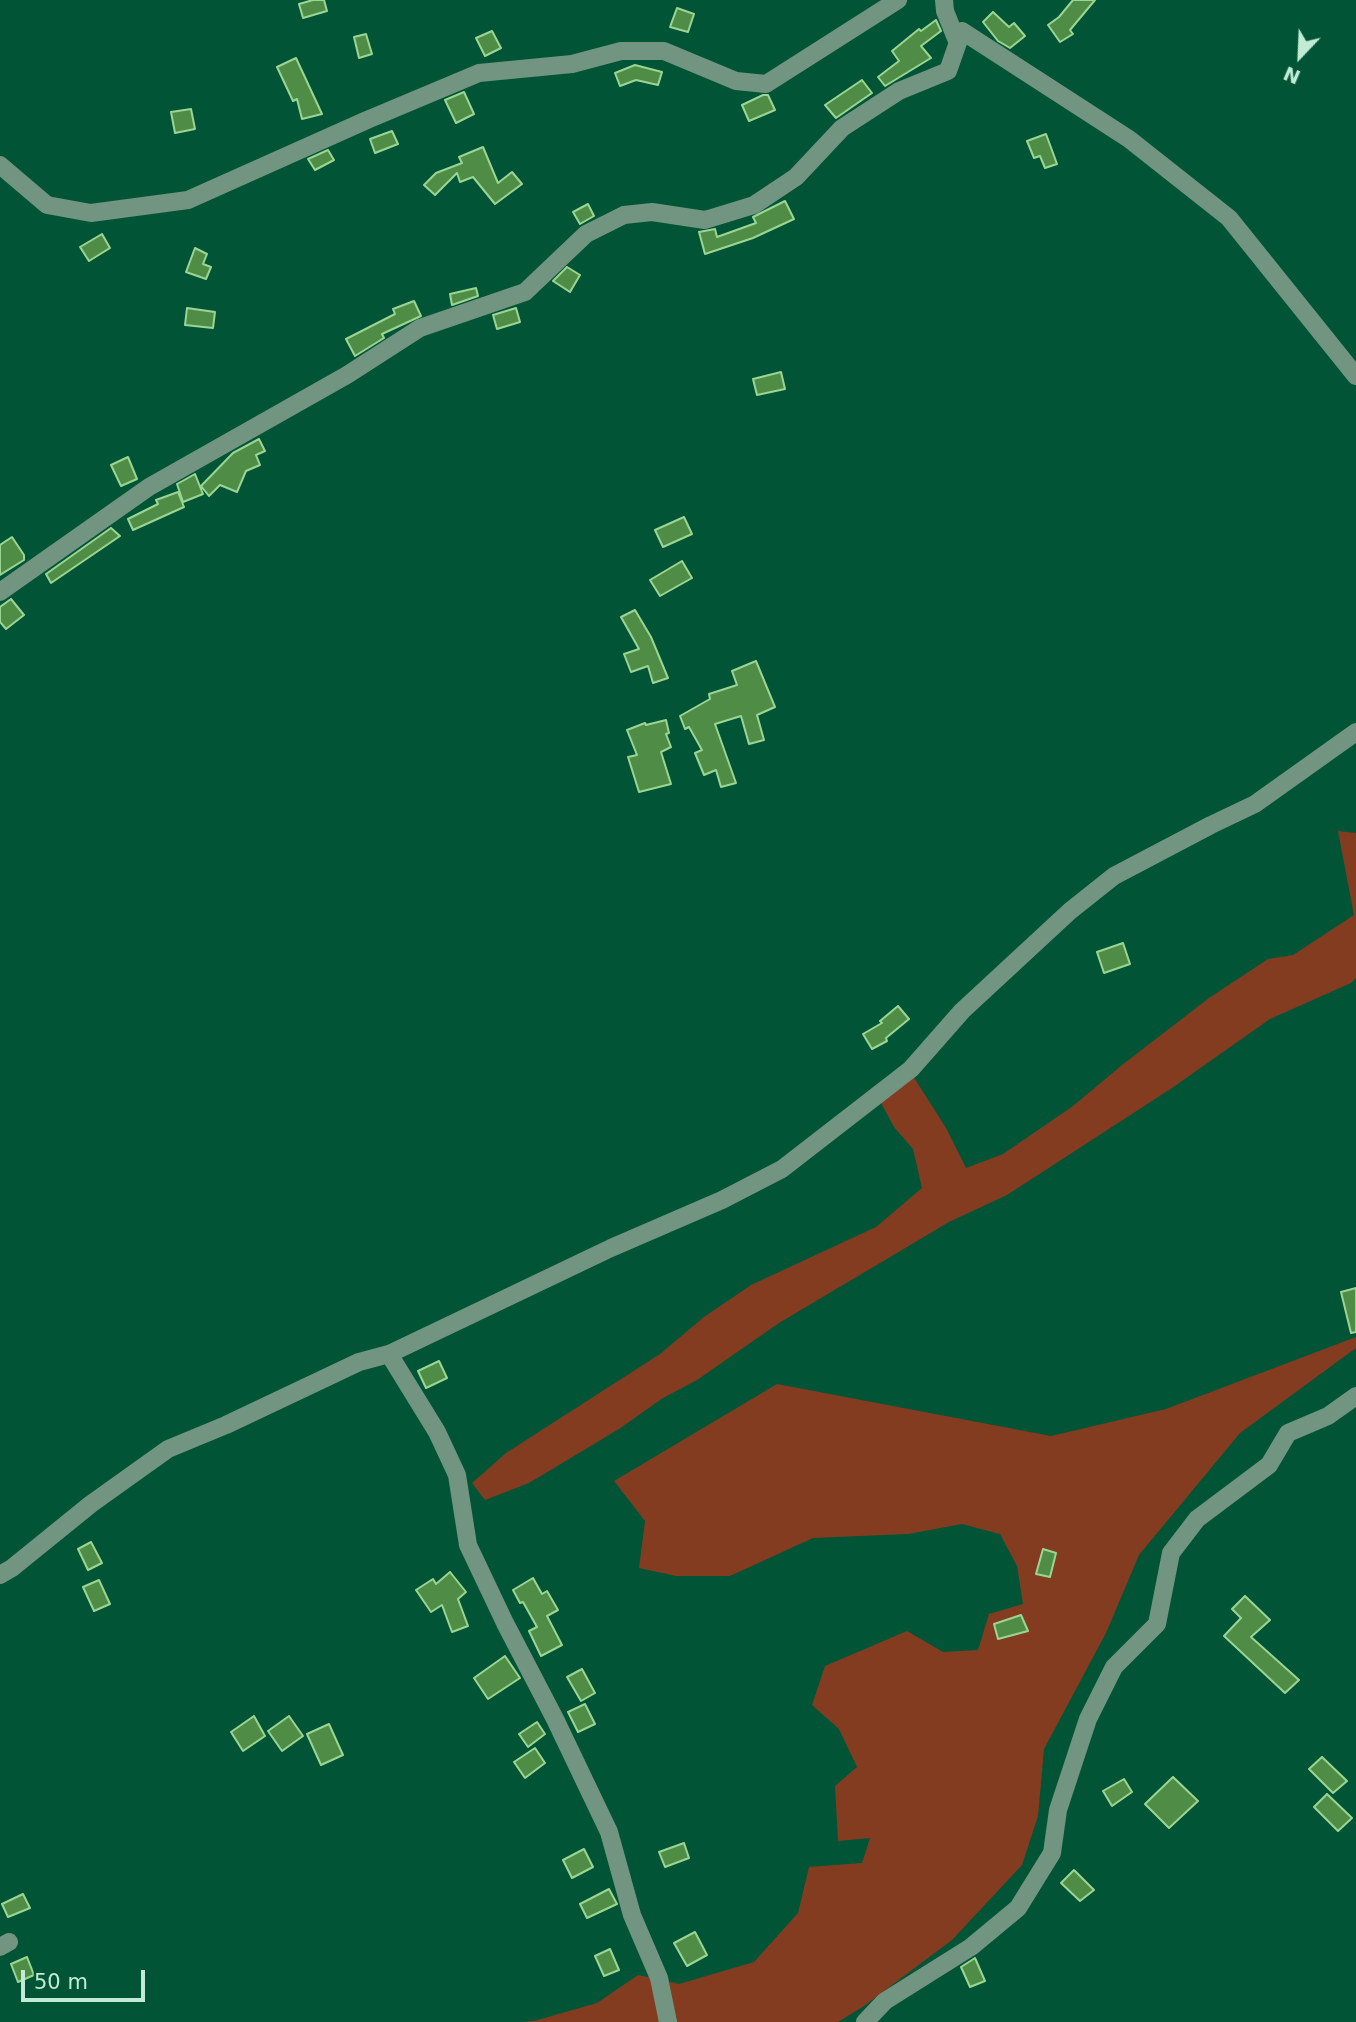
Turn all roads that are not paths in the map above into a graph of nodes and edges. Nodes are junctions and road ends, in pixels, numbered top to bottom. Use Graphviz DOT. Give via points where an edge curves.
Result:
graph roads {
  1 [pos="898,0"];
  2 [pos="944,0"];
  3 [pos="962,31"];
  4 [pos="0,166"];
  5 [pos="1356,376"];
  6 [pos="0,592"];
  7 [pos="1356,732"];
  8 [pos="389,1354"];
  9 [pos="1356,1396"];
  10 [pos="0,1575"];
  11 [pos="668,2022"];
  12 [pos="864,2022"];
  1 -- 4 [label="street" via="766,84 736,81 664,51 621,51 572,64 479,73 188,200 91,213 47,205"];
  2 -- 3 [label="street" via="957,41"];
  3 -- 5 [label="street" via="1129,139 1229,218"];
  3 -- 6 [label="street" via="948,71 899,91 842,128 796,177 754,205 705,220 652,212 624,215 586,234 525,292 420,328 347,375 149,487"];
  7 -- 8 [label="street" via="1255,804 1114,876 962,1011 911,1069 782,1169"];
  8 -- 10 [label="street" via="359,1362 168,1449"];
  8 -- 11 [label="street" via="437,1432 457,1475 468,1545 609,1832 632,1915 659,1978"];
  9 -- 12 [label="street" via="1328,1416 1288,1433 1269,1465 1197,1519 1171,1553 1157,1624 1114,1667 1088,1719 1058,1810 1052,1853 1018,1908 971,1947 885,2001"];
}
